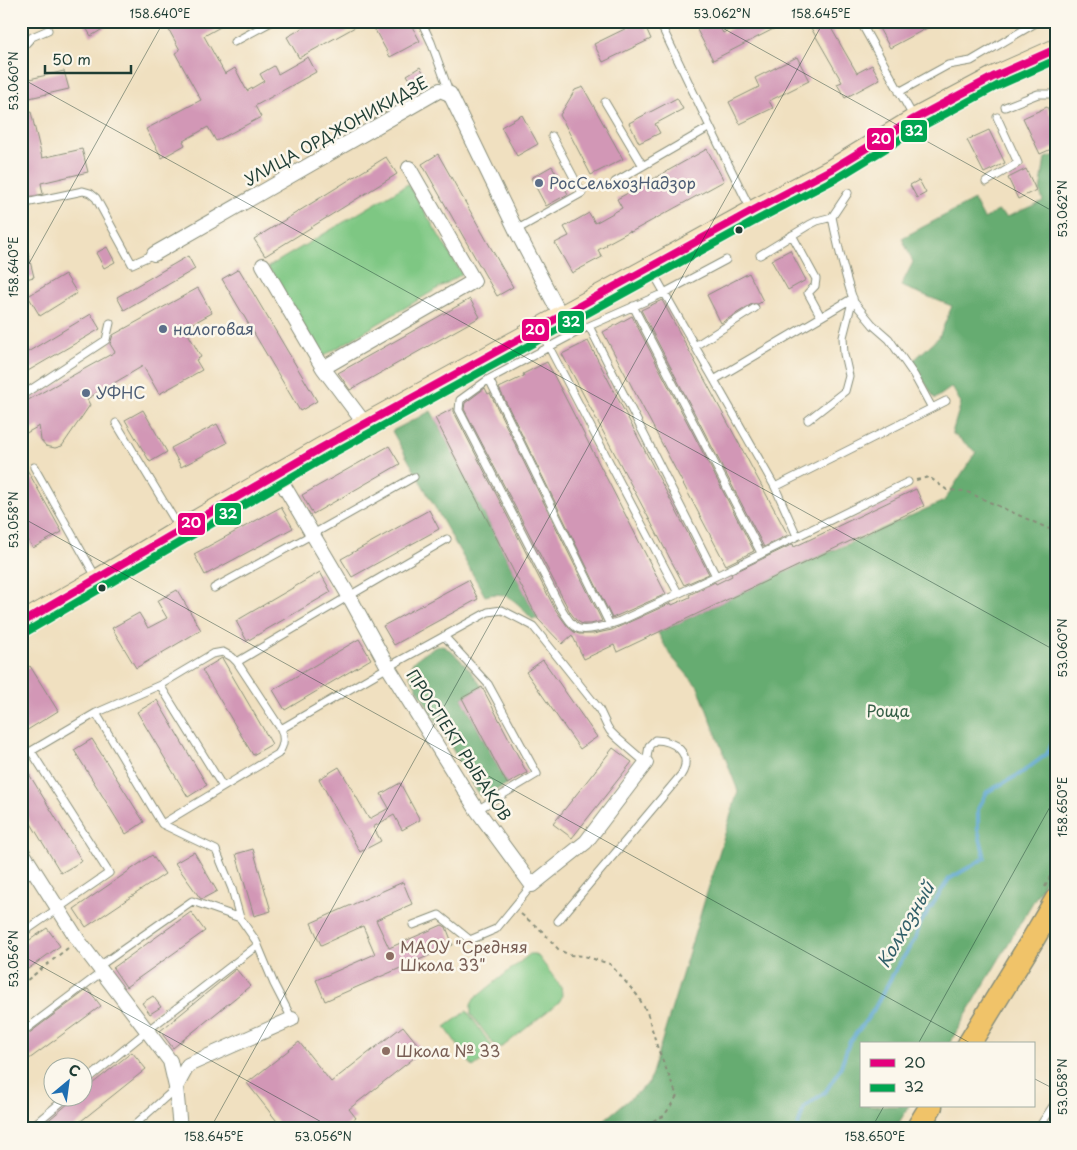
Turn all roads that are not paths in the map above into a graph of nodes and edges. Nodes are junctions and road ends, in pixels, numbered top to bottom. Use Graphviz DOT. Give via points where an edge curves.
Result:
graph roads {
  1 [pos="273,21"];
  2 [pos="421,21"];
  3 [pos="659,21"];
  4 [pos="860,21"];
  5 [pos="1039,21"];
  6 [pos="48,30"];
  7 [pos="234,42"];
  8 [pos="21,49"];
  9 [pos="1056,49"];
  10 [pos="899,92"];
  11 [pos="450,94"];
  12 [pos="1056,97"];
  13 [pos="605,102"];
  14 [pos="1005,107"];
  15 [pos="997,117"];
  16 [pos="914,119"];
  17 [pos="710,126"];
  18 [pos="552,136"];
  19 [pos="642,166"];
  20 [pos="409,168"];
  21 [pos="615,182"];
  22 [pos="986,182"];
  23 [pos="848,193"];
  24 [pos="21,204"];
  25 [pos="752,211"];
  26 [pos="832,217"];
  27 [pos="516,230"];
  28 [pos="792,235"];
  29 [pos="154,254"];
  30 [pos="760,255"];
  31 [pos="726,260"];
  32 [pos="263,265"];
  33 [pos="650,268"];
  34 [pos="664,293"];
  35 [pos="853,298"];
  36 [pos="633,306"];
  37 [pos="755,308"];
  38 [pos="561,316"];
  39 [pos="821,317"];
  40 [pos="110,323"];
  41 [pos="589,326"];
  42 [pos="544,338"];
  43 [pos="695,346"];
  44 [pos="323,368"];
  45 [pos="489,379"];
  46 [pos="714,380"];
  47 [pos="21,396"];
  48 [pos="946,400"];
  49 [pos="932,408"];
  50 [pos="808,420"];
  51 [pos="116,423"];
  52 [pos="365,424"];
  53 [pos="34,467"];
  54 [pos="277,474"];
  55 [pos="414,477"];
  56 [pos="908,482"];
  57 [pos="775,487"];
  58 [pos="181,529"];
  59 [pos="313,534"];
  60 [pos="797,536"];
  61 [pos="447,539"];
  62 [pos="761,553"];
  63 [pos="716,576"];
  64 [pos="98,579"];
  65 [pos="214,588"];
  66 [pos="678,593"];
  67 [pos="349,596"];
  68 [pos="21,623"];
  69 [pos="610,625"];
  70 [pos="444,636"];
  71 [pos="237,662"];
  72 [pos="388,667"];
  73 [pos="160,685"];
  74 [pos="96,713"];
  75 [pos="281,729"];
  76 [pos="31,751"];
  77 [pos="21,758"];
  78 [pos="646,762"];
  79 [pos="223,787"];
  80 [pos="477,810"];
  81 [pos="162,824"];
  82 [pos="21,850"];
  83 [pos="34,871"];
  84 [pos="21,879"];
  85 [pos="532,885"];
  86 [pos="1056,900"];
  87 [pos="57,908"];
  88 [pos="240,918"];
  89 [pos="558,921"];
  90 [pos="1056,923"];
  91 [pos="413,925"];
  92 [pos="21,934"];
  93 [pos="1032,941"];
  94 [pos="258,945"];
  95 [pos="100,970"];
  96 [pos="292,1019"];
  97 [pos="147,1031"];
  98 [pos="21,1033"];
  99 [pos="970,1042"];
  100 [pos="92,1076"];
  101 [pos="176,1088"];
  102 [pos="1053,1106"];
  103 [pos="54,1108"];
  104 [pos="930,1108"];
  105 [pos="29,1129"];
  106 [pos="130,1129"];
  107 [pos="180,1129"];
  108 [pos="917,1129"];
  109 [pos="1038,1129"];
  1 -- 7 [label="lane"];
  2 -- 11 [label="lane"];
  3 -- 17 [label="lane"];
  4 -- 10 [label="lane"];
  5 -- 10 [label="lane" via="971,61 948,65"];
  6 -- 8 [label="lane" via="32,37"];
  9 -- 16 [label="main road" via="992,77"];
  10 -- 16 [label="lane"];
  11 -- 27 [label="street, УЛИЦА ОРДЖОНИКИДЗЕ"];
  11 -- 29 [label="street, УЛИЦА ОРДЖОНИКИДЗЕ" via="440,90"];
  12 -- 14 [label="lane" via="1038,94"];
  13 -- 19 [label="lane"];
  15 -- 22 [label="lane" via="1018,163"];
  16 -- 25 [label="main road" via="832,169"];
  17 -- 19 [label="lane"];
  17 -- 25 [label="lane"];
  18 -- 27 [label="lane" via="582,193"];
  19 -- 21 [label="lane"];
  20 -- 44 [label="street" via="474,281"];
  23 -- 26 [label="lane"];
  24 -- 29 [label="lane" via="83,191 90,193 96,198 132,264"];
  25 -- 33 [label="main road"];
  26 -- 28 [label="lane" via="818,220"];
  26 -- 35 [label="lane"];
  27 -- 38 [label="street, УЛИЦА ОРДЖОНИКИДЗЕ"];
  28 -- 30 [label="lane"];
  28 -- 39 [label="lane" via="816,279 815,286 808,293"];
  31 -- 34 [label="lane"];
  32 -- 44 [label="street"];
  33 -- 34 [label="lane"];
  33 -- 38 [label="main road"];
  34 -- 36 [label="lane"];
  34 -- 43 [label="lane"];
  35 -- 39 [label="lane"];
  35 -- 49 [label="lane" via="873,325 889,339"];
  35 -- 50 [label="lane" via="843,337 849,376 845,391"];
  36 -- 41 [label="lane"];
  36 -- 62 [label="lane"];
  37 -- 43 [label="lane"];
  38 -- 42 [label="main road"];
  39 -- 46 [label="lane"];
  40 -- 47 [label="lane" via="106,340"];
  41 -- 42 [label="lane"];
  41 -- 63 [label="lane"];
  42 -- 45 [label="lane"];
  42 -- 52 [label="main road"];
  42 -- 66 [label="lane"];
  43 -- 46 [label="lane"];
  44 -- 52 [label="street"];
  45 -- 69 [label="lane"];
  45 -- 69 [label="lane" via="461,398 459,410 569,620 581,630"];
  46 -- 57 [label="lane"];
  48 -- 49 [label="lane"];
  49 -- 57 [label="lane"];
  51 -- 58 [label="lane"];
  52 -- 54 [label="main road"];
  53 -- 64 [label="lane"];
  54 -- 58 [label="main road"];
  54 -- 59 [label="street, ПРОСПЕКТ РЫБАКОВ"];
  55 -- 59 [label="lane"];
  56 -- 60 [label="lane"];
  57 -- 60 [label="lane"];
  58 -- 64 [label="main road"];
  59 -- 65 [label="lane"];
  59 -- 67 [label="street, ПРОСПЕКТ РЫБАКОВ"];
  60 -- 62 [label="lane"];
  61 -- 67 [label="lane"];
  62 -- 63 [label="lane"];
  63 -- 66 [label="lane"];
  64 -- 68 [label="main road"];
  66 -- 69 [label="lane"];
  67 -- 71 [label="lane"];
  67 -- 72 [label="street, ПРОСПЕКТ РЫБАКОВ"];
  70 -- 72 [label="lane"];
  70 -- 78 [label="lane" via="494,610 502,610 533,626 599,709 610,731"];
  70 -- 80 [label="lane" via="488,684 536,774"];
  71 -- 73 [label="lane" via="218,652"];
  71 -- 75 [label="lane"];
  72 -- 75 [label="lane"];
  72 -- 80 [label="street, ПРОСПЕКТ РЫБАКОВ"];
  73 -- 74 [label="lane"];
  73 -- 79 [label="lane"];
  74 -- 76 [label="lane"];
  74 -- 81 [label="lane"];
  75 -- 79 [label="lane" via="284,737 278,754"];
  76 -- 77 [label="lane"];
  76 -- 87 [label="lane" via="109,873"];
  78 -- 85 [label="street" via="586,842"];
  78 -- 89 [label="lane" via="649,746 655,740 679,747 685,758 681,775"];
  79 -- 81 [label="lane"];
  80 -- 85 [label="street, ПРОСПЕКТ РЫБАКОВ"];
  81 -- 88 [label="lane" via="216,850"];
  82 -- 83 [label="street"];
  83 -- 84 [label="lane"];
  83 -- 87 [label="street"];
  85 -- 91 [label="lane" via="496,929 470,940 439,915"];
  86 -- 93 [label="main road"];
  87 -- 92 [label="lane"];
  87 -- 95 [label="street"];
  88 -- 94 [label="lane"];
  88 -- 95 [label="lane" via="192,901"];
  90 -- 93 [label="main road" via="1044,928"];
  93 -- 99 [label="main road"];
  94 -- 96 [label="lane"];
  94 -- 97 [label="lane"];
  95 -- 97 [label="street"];
  95 -- 98 [label="lane"];
  96 -- 101 [label="street" via="188,1065"];
  97 -- 100 [label="lane"];
  97 -- 101 [label="street" via="170,1062"];
  101 -- 106 [label="lane"];
  101 -- 107 [label="street"];
  102 -- 109 [label="lane"];
  103 -- 105 [label="lane"];
  104 -- 108 [label="main road"];
}
